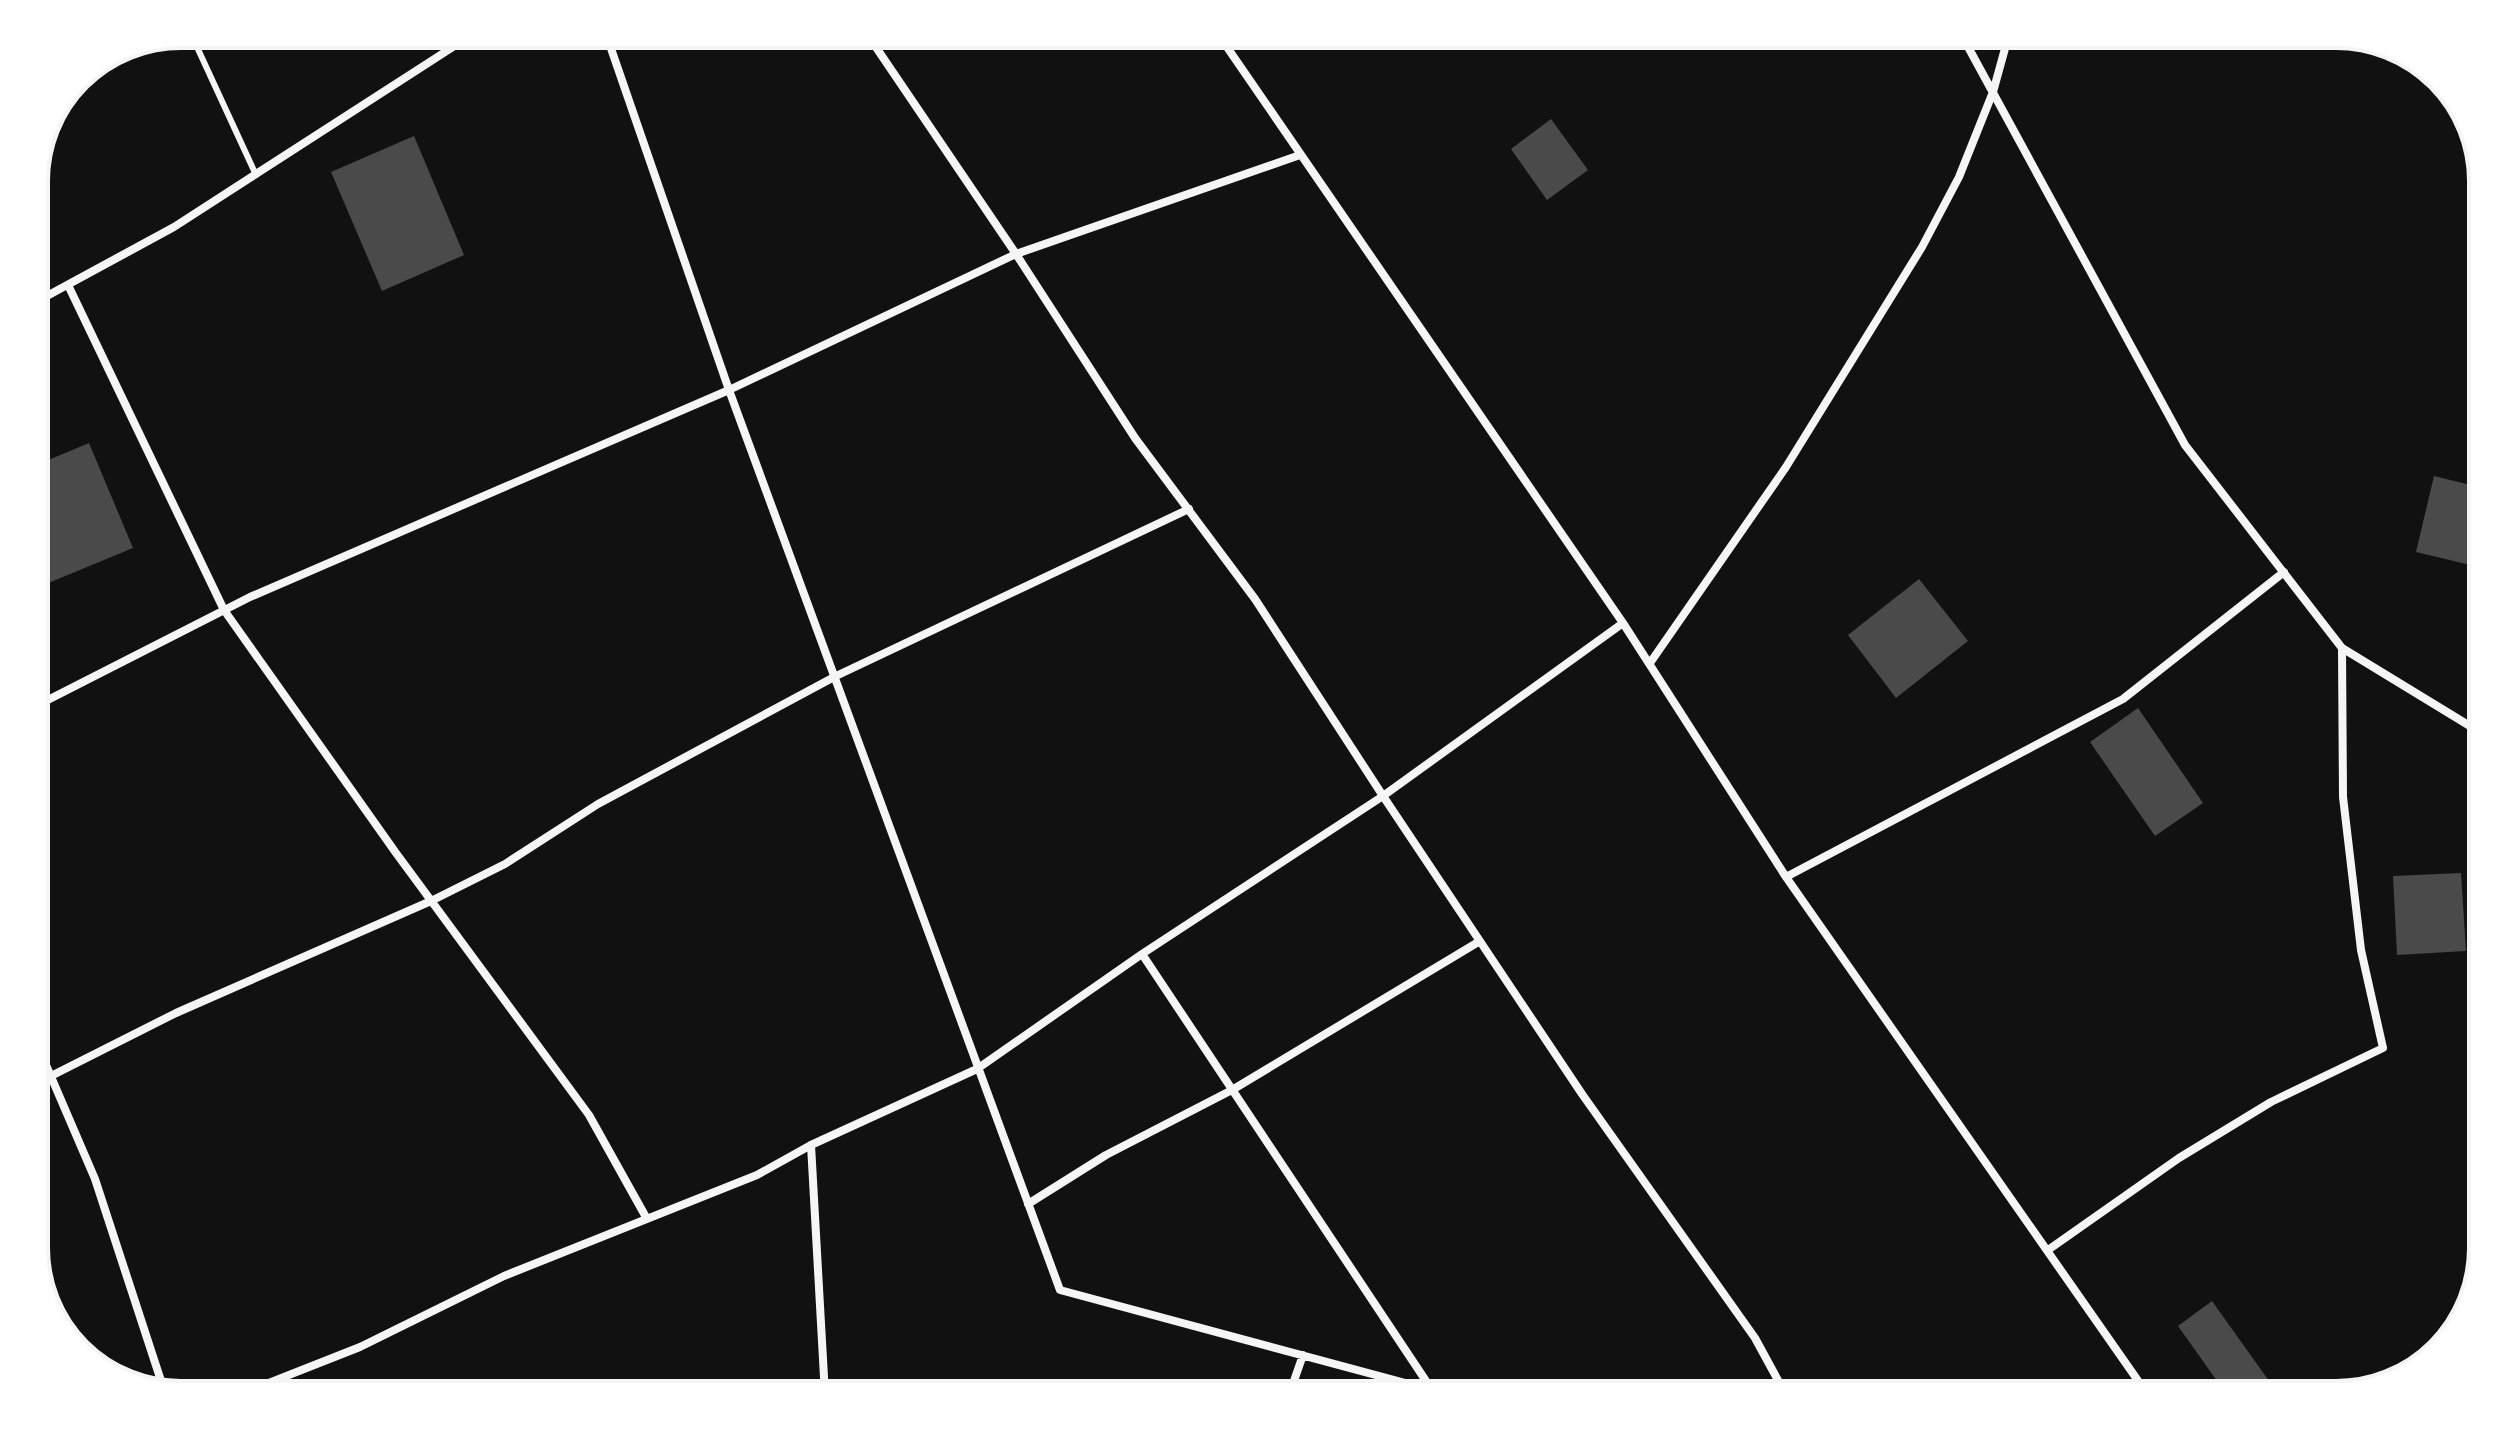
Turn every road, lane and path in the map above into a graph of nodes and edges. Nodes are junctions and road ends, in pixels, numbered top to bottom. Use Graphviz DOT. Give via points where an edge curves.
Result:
graph roads {
  1 [pos="197,48"];
  2 [pos="451,48"];
  3 [pos="611,48"];
  4 [pos="876,48"];
  5 [pos="1227,48"];
  6 [pos="1969,48"];
  7 [pos="2005,48"];
  8 [pos="1993,92"];
  9 [pos="1300,155"];
  10 [pos="256,175"];
  11 [pos="1016,254"];
  12 [pos="68,285"];
  13 [pos="48,296"];
  14 [pos="729,390"];
  15 [pos="1189,509"];
  16 [pos="2284,572"];
  17 [pos="224,610"];
  18 [pos="1623,623"];
  19 [pos="2342,648"];
  20 [pos="1650,663"];
  21 [pos="836,676"];
  22 [pos="48,700"];
  23 [pos="2469,725"];
  24 [pos="1383,796"];
  25 [pos="1786,877"];
  26 [pos="431,901"];
  27 [pos="1480,941"];
  28 [pos="1142,954"];
  29 [pos="48,1069"];
  30 [pos="977,1069"];
  31 [pos="51,1076"];
  32 [pos="1232,1090"];
  33 [pos="811,1145"];
  34 [pos="1028,1204"];
  35 [pos="647,1219"];
  36 [pos="2048,1250"];
  37 [pos="1303,1355"];
  38 [pos="160,1379"];
  39 [pos="274,1381"];
  40 [pos="824,1381"];
  41 [pos="1294,1381"];
  42 [pos="1399,1381"];
  43 [pos="1426,1381"];
  44 [pos="1778,1381"];
  45 [pos="2138,1381"];
  1 -- 10 [label="lane"];
  2 -- 10 [label="street"];
  3 -- 14 [label="street"];
  4 -- 11 [label="street"];
  5 -- 9 [label="street"];
  6 -- 8 [label="street"];
  7 -- 8 [label="street"];
  8 -- 16 [label="street" via="2185,445"];
  8 -- 20 [label="street" via="1959,177 1922,247 1786,467"];
  9 -- 11 [label="street"];
  9 -- 18 [label="street"];
  10 -- 12 [label="street"];
  11 -- 14 [label="street"];
  11 -- 15 [label="street" via="1135,438"];
  12 -- 13 [label="street"];
  12 -- 17 [label="street"];
  14 -- 17 [label="street"];
  14 -- 21 [label="street"];
  15 -- 21 [label="street"];
  15 -- 24 [label="street" via="1255,599"];
  16 -- 19 [label="street"];
  16 -- 25 [label="street" via="2123,699"];
  17 -- 22 [label="street"];
  17 -- 26 [label="street"];
  18 -- 20 [label="street"];
  18 -- 24 [label="street"];
  19 -- 23 [label="street"];
  19 -- 36 [label="street" via="2343,797 2361,950 2383,1048 2271,1102 2179,1158"];
  20 -- 25 [label="street"];
  21 -- 26 [label="street"];
  21 -- 30 [label="street"];
  24 -- 27 [label="street"];
  24 -- 28 [label="street"];
  25 -- 36 [label="street"];
  26 -- 31 [label="street" via="176,1013"];
  26 -- 35 [label="street" via="589,1115"];
  27 -- 32 [label="street"];
  27 -- 44 [label="street" via="1755,1338"];
  28 -- 30 [label="street"];
  28 -- 32 [label="street"];
  29 -- 31 [label="street"];
  30 -- 33 [label="street"];
  30 -- 34 [label="street"];
  31 -- 38 [label="street" via="95,1179"];
  32 -- 34 [label="street" via="1106,1155"];
  32 -- 43 [label="street"];
  33 -- 35 [label="street" via="757,1175"];
  33 -- 40 [label="street"];
  34 -- 37 [label="street" via="1060,1290"];
  35 -- 39 [label="street" via="504,1276 360,1347"];
  36 -- 45 [label="street"];
  37 -- 41 [label="street"];
  37 -- 42 [label="street"];
}
